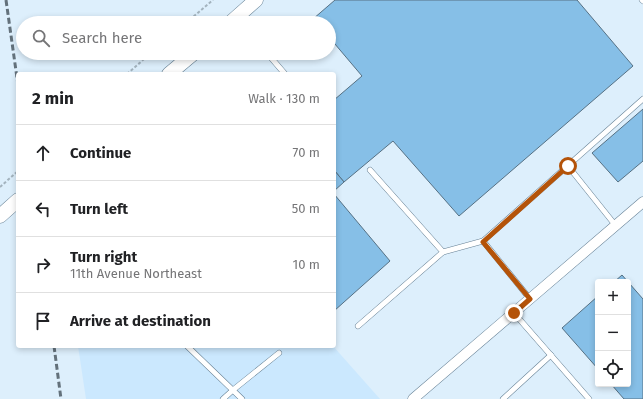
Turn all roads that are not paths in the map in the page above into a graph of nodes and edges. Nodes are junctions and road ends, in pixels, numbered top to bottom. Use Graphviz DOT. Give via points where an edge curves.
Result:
graph roads {
  1 [pos="256,0"];
  2 [pos="240,16"];
  3 [pos="186,60"];
  4 [pos="272,60"];
  5 [pos="171,72"];
  6 [pos="283,72"];
  7 [pos="643,99"];
  8 [pos="568,166"];
  9 [pos="370,170"];
  10 [pos="16,202"];
  11 [pos="643,202"];
  12 [pos="0,216"];
  13 [pos="616,226"];
  14 [pos="483,242"];
  15 [pos="443,252"];
  16 [pos="530,299"];
  17 [pos="514,313"];
  18 [pos="358,326"];
  19 [pos="189,348"];
  20 [pos="279,353"];
  21 [pos="551,355"];
  22 [pos="233,390"];
  23 [pos="223,399"];
  24 [pos="242,399"];
  25 [pos="413,399"];
  26 [pos="503,399"];
  27 [pos="589,399"];
  1 -- 2 [label="main road"];
  3 -- 5 [label="main road"];
  4 -- 6 [label="lane"];
  7 -- 8 [label="lane"];
  8 -- 13 [label="lane"];
  8 -- 14 [label="lane"];
  9 -- 15 [label="lane"];
  10 -- 12 [label="main road"];
  11 -- 13 [label="street"];
  13 -- 16 [label="street"];
  14 -- 15 [label="lane"];
  14 -- 16 [label="lane"];
  15 -- 18 [label="lane"];
  16 -- 17 [label="street"];
  17 -- 21 [label="lane"];
  17 -- 25 [label="street"];
  19 -- 22 [label="lane"];
  20 -- 22 [label="lane"];
  21 -- 26 [label="lane"];
  21 -- 27 [label="lane"];
  22 -- 23 [label="lane"];
  22 -- 24 [label="lane"];
}
